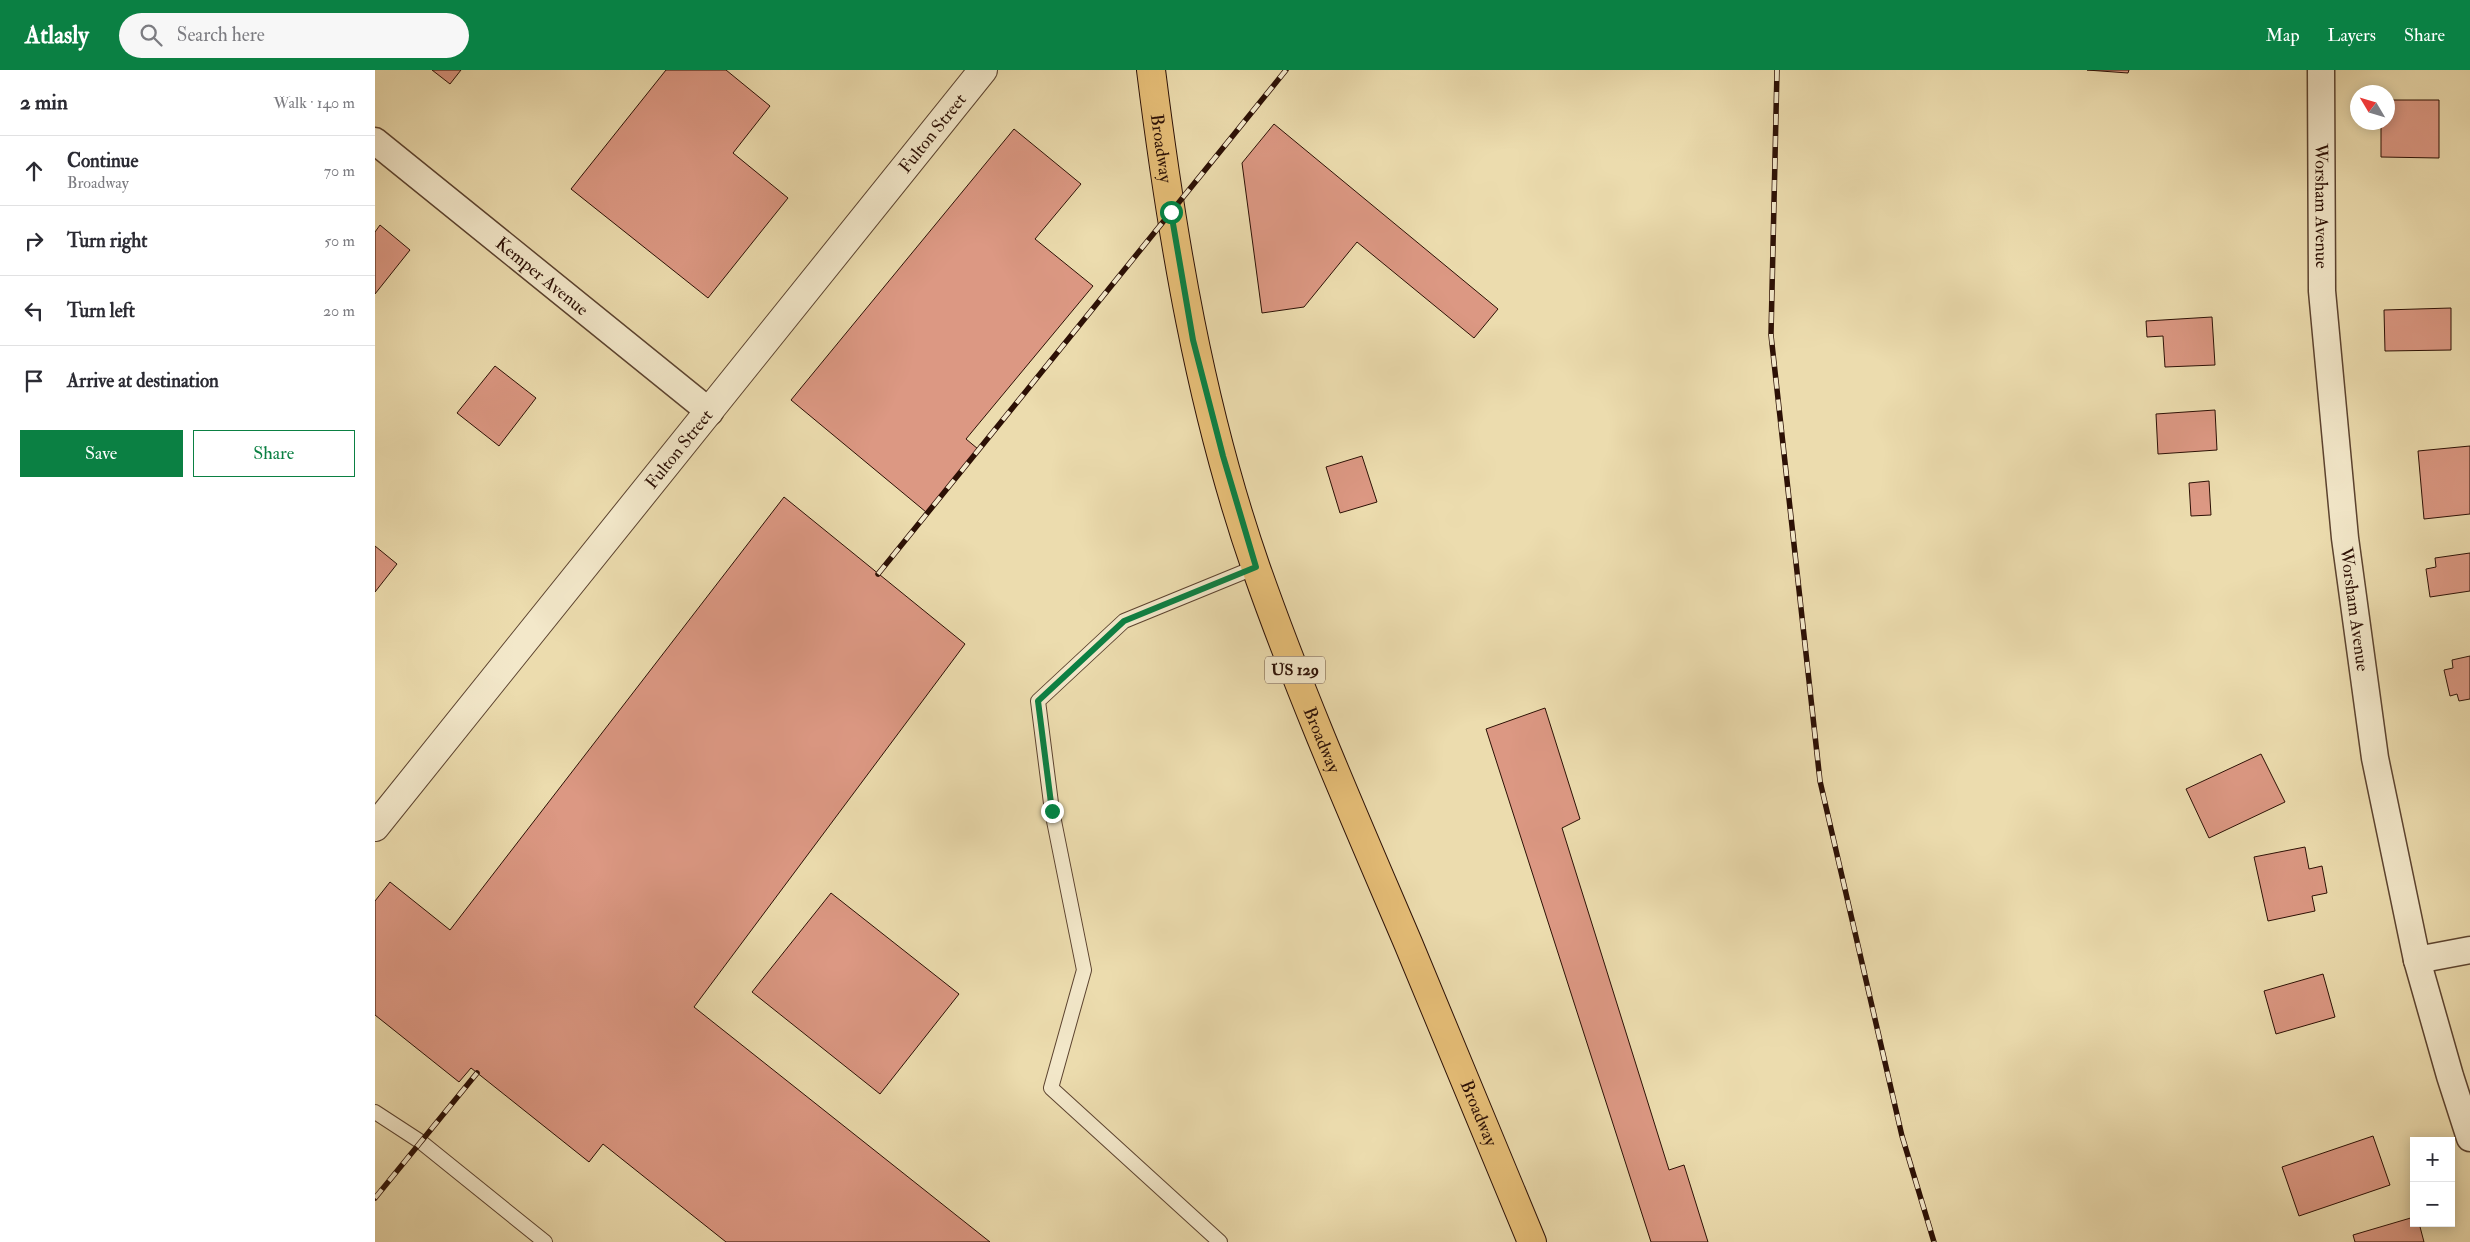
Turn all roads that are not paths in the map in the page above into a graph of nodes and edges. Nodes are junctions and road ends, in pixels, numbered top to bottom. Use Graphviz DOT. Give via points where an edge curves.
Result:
graph roads {
  1 [pos="983,70"];
  2 [pos="1151,70"];
  3 [pos="2321,70"];
  4 [pos="375,141"];
  5 [pos="710,412"];
  6 [pos="1256,567"];
  7 [pos="375,827"];
  8 [pos="2470,950"];
  9 [pos="2417,960"];
  10 [pos="375,1112"];
  11 [pos="2470,1138"];
  12 [pos="545,1242"];
  13 [pos="1220,1242"];
  14 [pos="1532,1242"];
  1 -- 5 [label="street, Fulton Street"];
  2 -- 6 [label="main road, Broadway / US 129" via="1163,169 1193,340"];
  3 -- 9 [label="street, Worsham Avenue" via="2322,291 2345,538 2375,758"];
  4 -- 5 [label="street, Kemper Avenue"];
  5 -- 7 [label="street, Fulton Street"];
  6 -- 13 [label="lane" via="1124,621 1038,701 1052,811 1084,970 1051,1088"];
  6 -- 14 [label="main road, Broadway / US 129" via="1327,753"];
  8 -- 9 [label="street"];
  9 -- 11 [label="street, Worsham Avenue"];
  10 -- 12 [label="lane" via="421,1142"];
}
